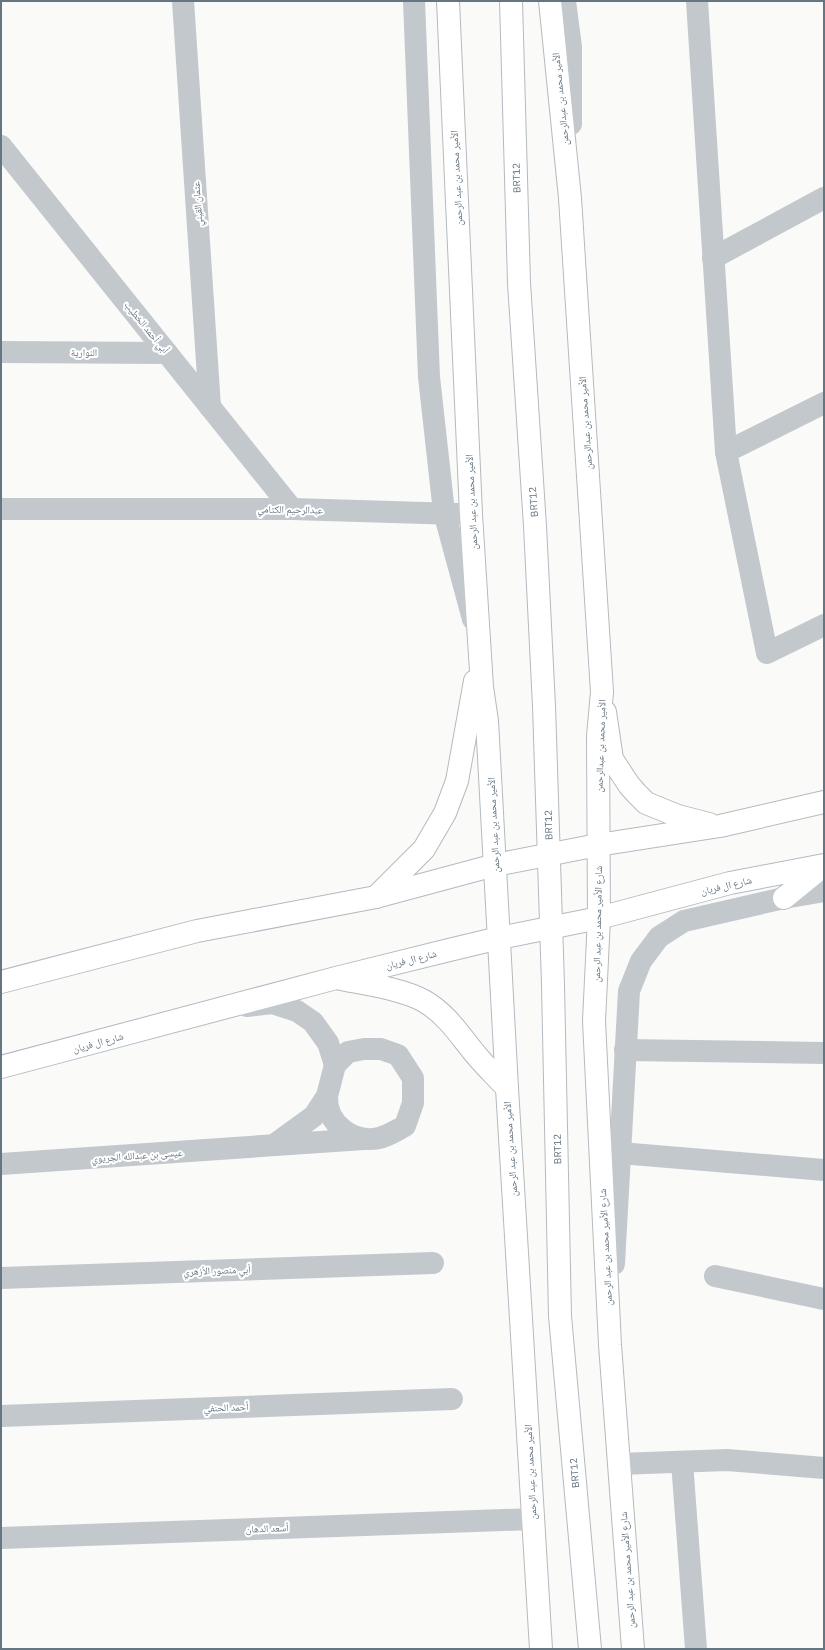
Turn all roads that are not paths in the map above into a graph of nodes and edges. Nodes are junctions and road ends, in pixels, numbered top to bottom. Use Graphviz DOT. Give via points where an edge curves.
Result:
graph roads {
  1 [pos="183,1"];
  2 [pos="414,1"];
  3 [pos="448,1"];
  4 [pos="511,1"];
  5 [pos="550,1"];
  6 [pos="565,1"];
  7 [pos="697,1"];
  8 [pos="1,146"];
  9 [pos="570,198"];
  10 [pos="824,198"];
  11 [pos="713,258"];
  12 [pos="1,352"];
  13 [pos="167,353"];
  14 [pos="824,403"];
  15 [pos="210,406"];
  16 [pos="726,452"];
  17 [pos="1,509"];
  18 [pos="292,509"];
  19 [pos="444,512"];
  20 [pos="471,514"];
  21 [pos="824,625"];
  22 [pos="480,649"];
  23 [pos="602,692"];
  24 [pos="824,802"];
  25 [pos="720,826"];
  26 [pos="598,845"];
  27 [pos="548,854"];
  28 [pos="495,865"];
  29 [pos="824,865"];
  30 [pos="824,891"];
  31 [pos="376,897"];
  32 [pos="784,898"];
  33 [pos="599,918"];
  34 [pos="551,928"];
  35 [pos="499,938"];
  36 [pos="336,978"];
  37 [pos="1,982"];
  38 [pos="224,1008"];
  39 [pos="625,1050"];
  40 [pos="824,1053"];
  41 [pos="335,1065"];
  42 [pos="1,1067"];
  43 [pos="507,1088"];
  44 [pos="327,1096"];
  45 [pos="364,1139"];
  46 [pos="273,1145"];
  47 [pos="620,1153"];
  48 [pos="1,1164"];
  49 [pos="824,1170"];
  50 [pos="433,1263"];
  51 [pos="714,1276"];
  52 [pos="1,1278"];
  53 [pos="824,1299"];
  54 [pos="610,1345"];
  55 [pos="452,1399"];
  56 [pos="1,1416"];
  57 [pos="682,1462"];
  58 [pos="619,1464"];
  59 [pos="824,1468"];
  60 [pos="533,1519"];
  61 [pos="1,1538"];
  62 [pos="541,1649"];
  63 [pos="590,1649"];
  64 [pos="633,1649"];
  65 [pos="696,1649"];
  1 -- 15 [label="street, عثمان القيني"];
  2 -- 19 [label="street" via="429,377"];
  3 -- 20 [label="main road, الأمير محمد بن عبد الرحمن"];
  4 -- 27 [label="main road, BRT12" via="519,283 535,526"];
  5 -- 9 [label="main road, الأمير محمد بن عبدالرحمن"];
  6 -- 9 [label="street" via="571,47"];
  7 -- 11 [label="street"];
  8 -- 13 [label="street, أبي أحمد الخطيب"];
  9 -- 23 [label="main road, الأمير محمد بن عبدالرحمن"];
  10 -- 11 [label="street"];
  11 -- 16 [label="street"];
  12 -- 13 [label="street, النوارية"];
  13 -- 15 [label="street, أبي أحمد الخطيب"];
  14 -- 16 [label="street"];
  15 -- 18 [label="street, أبي أحمد الخطيب"];
  16 -- 21 [label="street" via="767,653"];
  17 -- 18 [label="street, عبدالرحيم الكتامي"];
  18 -- 19 [label="street, عبدالرحيم الكتامي"];
  19 -- 20 [label="street"];
  19 -- 22 [label="street"];
  20 -- 22 [label="main road, الأمير محمد بن عبد الرحمن"];
  22 -- 28 [label="main road, الأمير محمد بن عبد الرحمن"];
  22 -- 31 [label="main road" via="457,781 445,814 424,849"];
  23 -- 25 [label="main road" via="612,759 629,785 646,803 678,816"];
  23 -- 26 [label="main road, الأمير محمد بن عبدالرحمن" via="598,736"];
  24 -- 25 [label="main road"];
  25 -- 26 [label="main road"];
  26 -- 27 [label="main road"];
  26 -- 33 [label="main road, شارع الأمير محمد بن عبد الرحمن"];
  27 -- 28 [label="main road"];
  27 -- 34 [label="main road, BRT12"];
  28 -- 31 [label="main road"];
  28 -- 35 [label="main road, الأمير محمد بن عبد الرحمن"];
  29 -- 32 [label="main road"];
  29 -- 33 [label="main road, شارع ال فريان" via="730,883"];
  30 -- 32 [label="street"];
  31 -- 37 [label="main road" via="197,931"];
  32 -- 39 [label="street" via="684,921 659,937 641,961 629,991"];
  33 -- 34 [label="main road, شارع ال فريان"];
  33 -- 54 [label="main road, شارع الأمير محمد بن عبد الرحمن" via="594,1021"];
  34 -- 35 [label="main road, شارع ال فريان"];
  34 -- 63 [label="main road, BRT12" via="560,1316"];
  35 -- 36 [label="main road, شارع ال فريان"];
  35 -- 43 [label="main road, الأمير محمد بن عبد الرحمن"];
  36 -- 38 [label="main road, شارع ال فريان"];
  36 -- 43 [label="main road" via="397,991 424,1001 443,1015"];
  38 -- 41 [label="street" via="272,1003 297,1011 313,1022 328,1043"];
  38 -- 42 [label="main road, شارع ال فريان"];
  39 -- 40 [label="street"];
  39 -- 47 [label="street"];
  41 -- 44 [label="street"];
  41 -- 45 [label="street" via="348,1052 381,1048 398,1055 413,1078 413,1103 405,1126 380,1138"];
  43 -- 60 [label="main road, الأمير محمد بن عبد الرحمن"];
  44 -- 45 [label="street" via="329,1114 337,1125"];
  44 -- 46 [label="street" via="314,1116"];
  45 -- 46 [label="street, عيسى بن عبدالله الجريوي"];
  46 -- 48 [label="street, عيسى بن عبدالله الجريوي"];
  47 -- 49 [label="street"];
  47 -- 54 [label="street"];
  50 -- 52 [label="street, أبي منصور الأزهري"];
  51 -- 53 [label="street"];
  54 -- 58 [label="main road, شارع الأمير محمد بن عبد الرحمن"];
  55 -- 56 [label="street, أحمد الحنفي"];
  57 -- 58 [label="street"];
  57 -- 59 [label="street" via="727,1460"];
  57 -- 65 [label="street"];
  58 -- 64 [label="main road, شارع الأمير محمد بن عبد الرحمن"];
  60 -- 61 [label="street, أسعد الدهان"];
  60 -- 62 [label="main road, الأمير محمد بن عبد الرحمن"];
}
